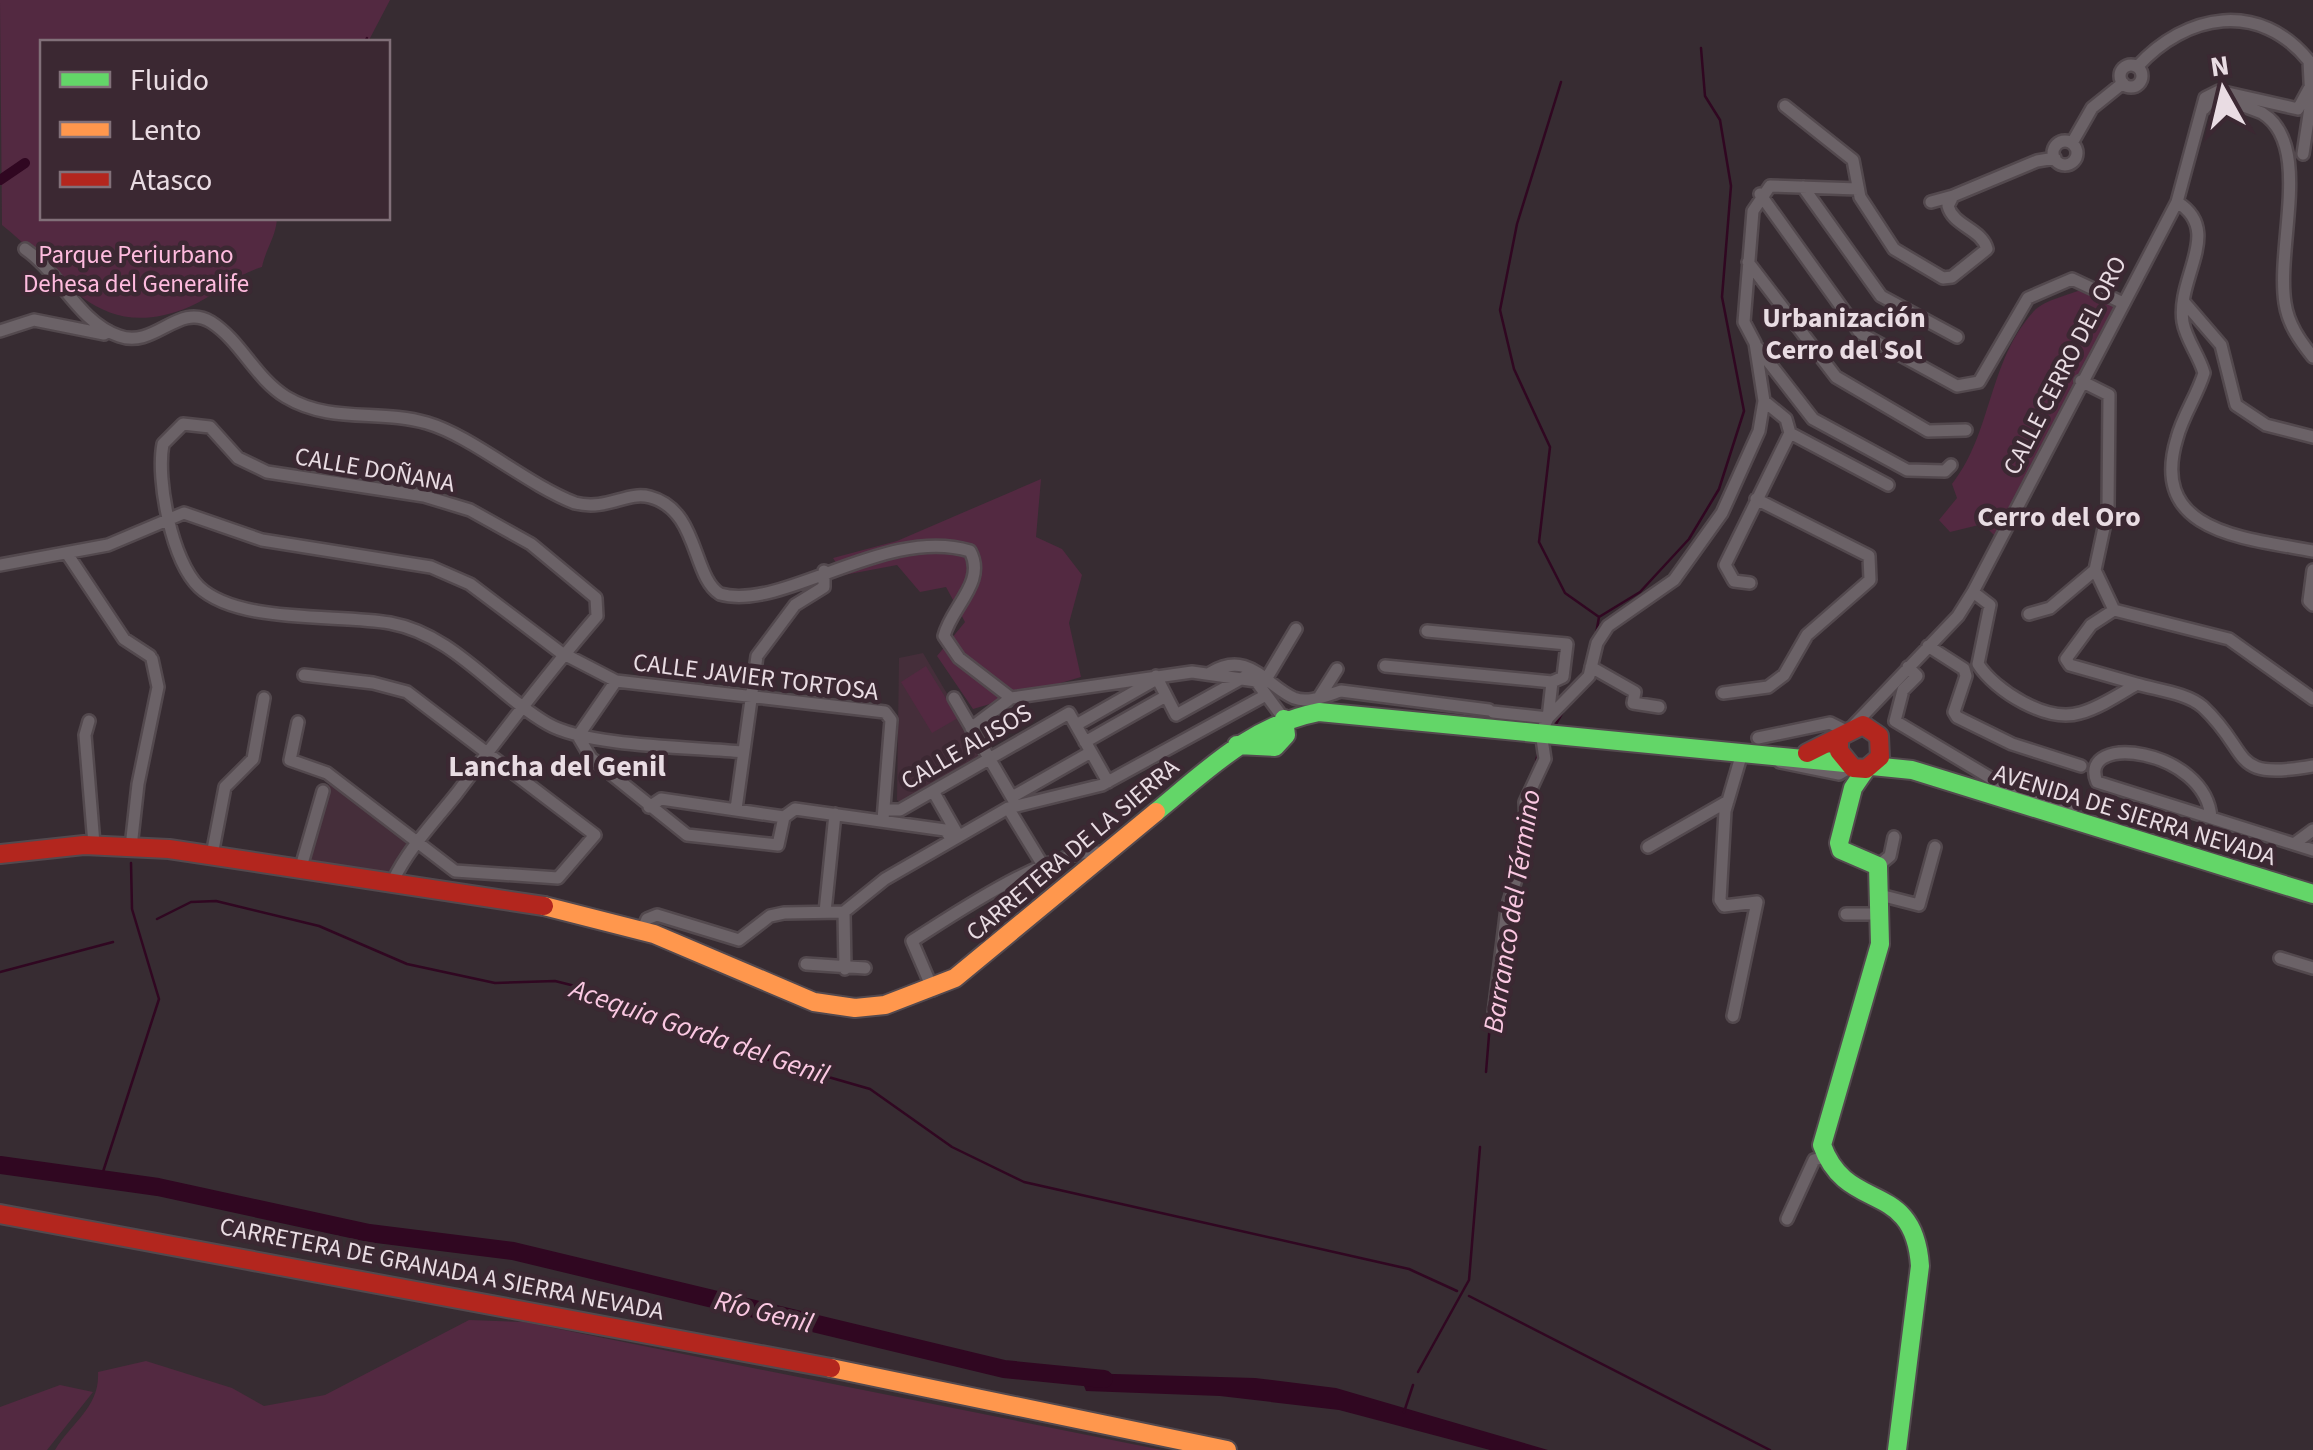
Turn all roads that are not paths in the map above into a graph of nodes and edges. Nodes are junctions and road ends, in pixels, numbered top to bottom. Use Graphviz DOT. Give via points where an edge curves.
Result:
graph roads {
  1 [pos="2311,85"];
  2 [pos="1785,106"];
  3 [pos="2202,112"];
  4 [pos="2306,114"];
  5 [pos="2287,128"];
  6 [pos="2302,158"];
  7 [pos="1804,187"];
  8 [pos="1858,189"];
  9 [pos="1760,194"];
  10 [pos="1952,196"];
  11 [pos="1931,202"];
  12 [pos="2177,202"];
  13 [pos="25,248"];
  14 [pos="1748,262"];
  15 [pos="2121,302"];
  16 [pos="2184,302"];
  17 [pos="108,331"];
  18 [pos="0,332"];
  19 [pos="1957,337"];
  20 [pos="1755,343"];
  21 [pos="2313,357"];
  22 [pos="2081,381"];
  23 [pos="1764,401"];
  24 [pos="1966,430"];
  25 [pos="1790,433"];
  26 [pos="2313,437"];
  27 [pos="1951,466"];
  28 [pos="1888,485"];
  29 [pos="1756,499"];
  30 [pos="170,515"];
  31 [pos="2313,552"];
  32 [pos="68,555"];
  33 [pos="0,564"];
  34 [pos="2095,570"];
  35 [pos="2313,570"];
  36 [pos="824,571"];
  37 [pos="1750,583"];
  38 [pos="1973,592"];
  39 [pos="2313,606"];
  40 [pos="2114,610"];
  41 [pos="2029,614"];
  42 [pos="1296,629"];
  43 [pos="1427,631"];
  44 [pos="1928,646"];
  45 [pos="565,654"];
  46 [pos="1385,666"];
  47 [pos="1591,667"];
  48 [pos="1908,667"];
  49 [pos="1337,669"];
  50 [pos="1210,673"];
  51 [pos="304,676"];
  52 [pos="1246,676"];
  53 [pos="1268,676"];
  54 [pos="1156,678"];
  55 [pos="616,682"];
  56 [pos="1552,682"];
  57 [pos="2137,684"];
  58 [pos="1723,692"];
  59 [pos="1166,696"];
  60 [pos="1266,696"];
  61 [pos="750,697"];
  62 [pos="264,698"];
  63 [pos="954,698"];
  64 [pos="1011,698"];
  65 [pos="1318,698"];
  66 [pos="2313,699"];
  67 [pos="524,708"];
  68 [pos="1659,708"];
  69 [pos="1072,719"];
  70 [pos="1284,720"];
  71 [pos="88,722"];
  72 [pos="298,722"];
  73 [pos="1544,725"];
  74 [pos="972,728"];
  75 [pos="1861,733"];
  76 [pos="578,736"];
  77 [pos="1758,738"];
  78 [pos="1088,747"];
  79 [pos="742,752"];
  80 [pos="488,753"];
  81 [pos="1742,753"];
  82 [pos="1774,756"];
  83 [pos="1797,756"];
  84 [pos="990,759"];
  85 [pos="2081,766"];
  86 [pos="2313,766"];
  87 [pos="1857,770"];
  88 [pos="1912,770"];
  89 [pos="1943,780"];
  90 [pos="325,782"];
  91 [pos="1108,782"];
  92 [pos="933,791"];
  93 [pos="1728,801"];
  94 [pos="1012,804"];
  95 [pos="2076,806"];
  96 [pos="649,808"];
  97 [pos="736,809"];
  98 [pos="835,814"];
  99 [pos="884,815"];
  100 [pos="784,817"];
  101 [pos="2211,818"];
  102 [pos="2313,830"];
  103 [pos="1894,836"];
  104 [pos="955,837"];
  105 [pos="419,842"];
  106 [pos="94,844"];
  107 [pos="2294,844"];
  108 [pos="1935,846"];
  109 [pos="131,847"];
  110 [pos="1648,848"];
  111 [pos="2313,850"];
  112 [pos="170,852"];
  113 [pos="1107,853"];
  114 [pos="0,854"];
  115 [pos="212,855"];
  116 [pos="1878,866"];
  117 [pos="301,867"];
  118 [pos="1044,867"];
  119 [pos="393,881"];
  120 [pos="344,883"];
  121 [pos="2313,894"];
  122 [pos="445,900"];
  123 [pos="1880,904"];
  124 [pos="826,912"];
  125 [pos="844,912"];
  126 [pos="1846,914"];
  127 [pos="642,932"];
  128 [pos="2280,958"];
  129 [pos="806,964"];
  130 [pos="845,968"];
  131 [pos="866,968"];
  132 [pos="2313,968"];
  133 [pos="933,990"];
  134 [pos="1734,1016"];
  135 [pos="1493,1021"];
  136 [pos="1824,1157"];
  137 [pos="0,1214"];
  138 [pos="1787,1219"];
  139 [pos="1227,1450"];
  140 [pos="1896,1450"];
  1 -- 4 [label="street"];
  1 -- 10 [label="street" via="2301,52 2255,22 2215,18 2187,29 2137,67 2139,83 2123,83 2092,108 2072,142 2075,160 2037,161"];
  2 -- 8 [label="street" via="1850,156"];
  3 -- 4 [label="street" via="2205,98 2219,91"];
  3 -- 5 [label="street" via="2210,102 2236,103"];
  3 -- 12 [label="street, CALLE CERRO DEL ORO"];
  4 -- 5 [label="street"];
  4 -- 6 [label="street"];
  5 -- 6 [label="street"];
  6 -- 21 [label="street" via="2284,300 2298,339"];
  7 -- 8 [label="street"];
  7 -- 9 [label="street" via="1770,186"];
  7 -- 19 [label="street" via="1881,296"];
  8 -- 10 [label="street" via="1898,254 1944,278 1987,249 1951,216"];
  9 -- 14 [label="street"];
  9 -- 15 [label="street" via="1860,333 1957,386 1979,382 2028,298 2072,279"];
  10 -- 11 [label="street"];
  12 -- 15 [label="street, CALLE CERRO DEL ORO"];
  12 -- 16 [label="street" via="2195,213 2200,228"];
  13 -- 17 [label="street"];
  14 -- 20 [label="street" via="1744,322"];
  14 -- 24 [label="street" via="1836,377 1928,431"];
  15 -- 22 [label="street, CALLE CERRO DEL ORO"];
  16 -- 26 [label="street" via="2220,345 2236,404 2266,425"];
  16 -- 31 [label="street" via="2182,320 2204,372 2172,457 2176,502 2189,517 2219,528"];
  17 -- 18 [label="street" via="34,320"];
  17 -- 36 [label="street" via="138,338 181,318 202,318 259,376 303,405 428,424 575,503 601,507 653,498 689,532 705,578 720,594 755,594"];
  20 -- 23 [label="street"];
  20 -- 27 [label="street" via="1813,419 1907,470"];
  22 -- 34 [label="street" via="2109,396 2112,412 2108,510"];
  22 -- 38 [label="street, CALLE CERRO DEL ORO"];
  23 -- 25 [label="street" via="1786,419"];
  23 -- 47 [label="street" via="1760,431 1722,513 1674,580 1608,626"];
  25 -- 28 [label="street"];
  25 -- 29 [label="street"];
  29 -- 37 [label="street" via="1725,566 1734,580"];
  29 -- 58 [label="street" via="1869,556 1870,580 1807,635 1784,675 1768,687"];
  30 -- 32 [label="street" via="143,533"];
  30 -- 45 [label="street, CALLE JAVIER TORTOSA" via="184,513 301,548 432,567 479,590"];
  30 -- 45 [label="street, CALLE DOÑANA" via="163,444 174,429 192,422 210,427 238,458 267,472 424,496 470,510 531,544 596,598 597,616"];
  30 -- 67 [label="street" via="182,564 212,597 240,608 413,630 450,649"];
  32 -- 33 [label="street"];
  32 -- 109 [label="street" via="124,639 151,658 158,687"];
  34 -- 40 [label="street"];
  34 -- 41 [label="street" via="2050,608"];
  35 -- 39 [label="street"];
  36 -- 61 [label="street" via="824,587 796,605 757,656"];
  36 -- 64 [label="street" via="944,543 970,551 976,562 973,586 944,636 959,658"];
  38 -- 44 [label="street, CALLE CERRO DEL ORO"];
  38 -- 57 [label="street" via="1990,606 1978,664 2008,694 2063,715"];
  40 -- 57 [label="street" via="2091,625 2066,659"];
  40 -- 66 [label="street" via="2228,639"];
  42 -- 53 [label="street"];
  43 -- 56 [label="street" via="1568,644 1564,677"];
  44 -- 48 [label="street, CALLE CERRO DEL ORO"];
  44 -- 85 [label="street" via="1964,669 1957,717"];
  45 -- 55 [label="street, CALLE JAVIER TORTOSA"];
  45 -- 67 [label="street, CALLE DOÑANA"];
  46 -- 56 [label="street"];
  47 -- 68 [label="street" via="1635,692 1633,703"];
  47 -- 73 [label="street"];
  48 -- 75 [label="street, CALLE CERRO DEL ORO"];
  48 -- 95 [label="street" via="1917,676 1902,690 1895,721 1999,783"];
  49 -- 65 [label="street"];
  50 -- 52 [label="street"];
  50 -- 53 [label="street" via="1232,665"];
  50 -- 54 [label="street"];
  51 -- 80 [label="street" via="408,692"];
  52 -- 59 [label="street" via="1176,715"];
  52 -- 60 [label="street"];
  53 -- 65 [label="street" via="1295,698"];
  54 -- 59 [label="street"];
  54 -- 64 [label="street"];
  54 -- 69 [label="street, CALLE ALISOS"];
  55 -- 61 [label="street, CALLE JAVIER TORTOSA"];
  55 -- 76 [label="street"];
  56 -- 73 [label="street"];
  57 -- 86 [label="street" via="2202,707 2245,762 2262,772"];
  59 -- 78 [label="street"];
  60 -- 70 [label="street"];
  60 -- 91 [label="street"];
  61 -- 79 [label="street"];
  61 -- 99 [label="street, CALLE JAVIER TORTOSA" via="890,715"];
  62 -- 115 [label="street" via="253,759 224,787"];
  63 -- 74 [label="street"];
  64 -- 74 [label="street"];
  65 -- 73 [label="street" via="1341,691 1491,711"];
  67 -- 76 [label="street"];
  67 -- 80 [label="street, CALLE DOÑANA"];
  69 -- 78 [label="street"];
  69 -- 84 [label="street, CALLE ALISOS"];
  70 -- 73 [label="street, CARRETERA DE LA SIERRA" via="1319,712"];
  70 -- 113 [label="street, CARRETERA DE LA SIERRA" via="1237,745"];
  71 -- 106 [label="street"];
  72 -- 90 [label="street" via="290,760"];
  73 -- 81 [label="street, AVENIDA DE SIERRA NEVADA"];
  73 -- 135 [label="street" via="1545,759 1525,802 1526,844 1508,908"];
  74 -- 84 [label="street"];
  75 -- 77 [label="street" via="1830,723"];
  75 -- 83 [label="street, AVENIDA DE SIERRA NEVADA"];
  75 -- 87 [label="street"];
  75 -- 87 [label="street"];
  75 -- 88 [label="street, AVENIDA DE SIERRA NEVADA"];
  75 -- 89 [label="street" via="1896,729 1942,758"];
  76 -- 79 [label="street"];
  76 -- 96 [label="street" via="591,758"];
  78 -- 91 [label="street"];
  78 -- 94 [label="street"];
  79 -- 97 [label="street"];
  80 -- 105 [label="street, CALLE DOÑANA"];
  80 -- 105 [label="street" via="595,835 558,878 455,871"];
  81 -- 82 [label="street, AVENIDA DE SIERRA NEVADA"];
  81 -- 93 [label="street"];
  82 -- 83 [label="street, AVENIDA DE SIERRA NEVADA"];
  82 -- 87 [label="street, AVENIDA DE SIERRA NEVADA" via="1783,765 1838,774"];
  83 -- 87 [label="street, AVENIDA DE SIERRA NEVADA"];
  84 -- 92 [label="street, CALLE ALISOS"];
  84 -- 94 [label="street"];
  87 -- 88 [label="street, AVENIDA DE SIERRA NEVADA"];
  87 -- 116 [label="street" via="1839,843"];
  88 -- 89 [label="street, AVENIDA DE SIERRA NEVADA"];
  89 -- 121 [label="street, AVENIDA DE SIERRA NEVADA"];
  90 -- 105 [label="street"];
  90 -- 117 [label="street"];
  91 -- 94 [label="street"];
  92 -- 99 [label="street, CALLE ALISOS"];
  92 -- 104 [label="street"];
  93 -- 110 [label="street"];
  93 -- 134 [label="street" via="1720,900 1724,906 1757,902"];
  94 -- 104 [label="street"];
  94 -- 118 [label="street"];
  96 -- 97 [label="street" via="661,799"];
  96 -- 100 [label="street" via="687,835 778,845"];
  97 -- 100 [label="street"];
  98 -- 99 [label="street"];
  98 -- 100 [label="street" via="795,810"];
  98 -- 124 [label="street"];
  99 -- 104 [label="street"];
  101 -- 101 [label="street" via="2201,792 2173,762 2133,750 2097,765 2097,782"];
  101 -- 107 [label="street"];
  102 -- 107 [label="street"];
  103 -- 116 [label="street" via="1890,856"];
  104 -- 125 [label="street"];
  105 -- 119 [label="street, CALLE DOÑANA"];
  106 -- 109 [label="street, CARRETERA DE LA SIERRA"];
  106 -- 114 [label="street, CARRETERA DE LA SIERRA"];
  107 -- 111 [label="street"];
  108 -- 123 [label="street" via="1919,905"];
  109 -- 112 [label="street, CARRETERA DE LA SIERRA"];
  112 -- 115 [label="street, CARRETERA DE LA SIERRA"];
  112 -- 120 [label="street, CARRETERA DE LA SIERRA"];
  113 -- 118 [label="street" via="1081,852"];
  113 -- 133 [label="street, CARRETERA DE LA SIERRA" via="990,952"];
  115 -- 117 [label="street, CARRETERA DE LA SIERRA"];
  116 -- 123 [label="street"];
  117 -- 119 [label="street, CARRETERA DE LA SIERRA"];
  118 -- 133 [label="street" via="912,941"];
  119 -- 120 [label="street"];
  119 -- 122 [label="street"];
  119 -- 127 [label="street, CARRETERA DE LA SIERRA" via="570,912"];
  120 -- 122 [label="street, CARRETERA DE LA SIERRA"];
  122 -- 127 [label="street, CARRETERA DE LA SIERRA"];
  123 -- 126 [label="street"];
  123 -- 136 [label="street" via="1880,944 1823,1133"];
  124 -- 125 [label="street"];
  124 -- 127 [label="street" via="770,916 739,940 656,915"];
  125 -- 130 [label="street"];
  127 -- 133 [label="street, CARRETERA DE LA SIERRA" via="839,1007 883,1005"];
  128 -- 132 [label="street"];
  129 -- 130 [label="street"];
  130 -- 131 [label="street"];
  136 -- 138 [label="street" via="1814,1160"];
  136 -- 140 [label="street" via="1857,1189 1913,1226 1920,1266"];
  137 -- 139 [label="street, CARRETERA DE GRANADA A SIERRA NEVADA" via="656,1332"];
}
